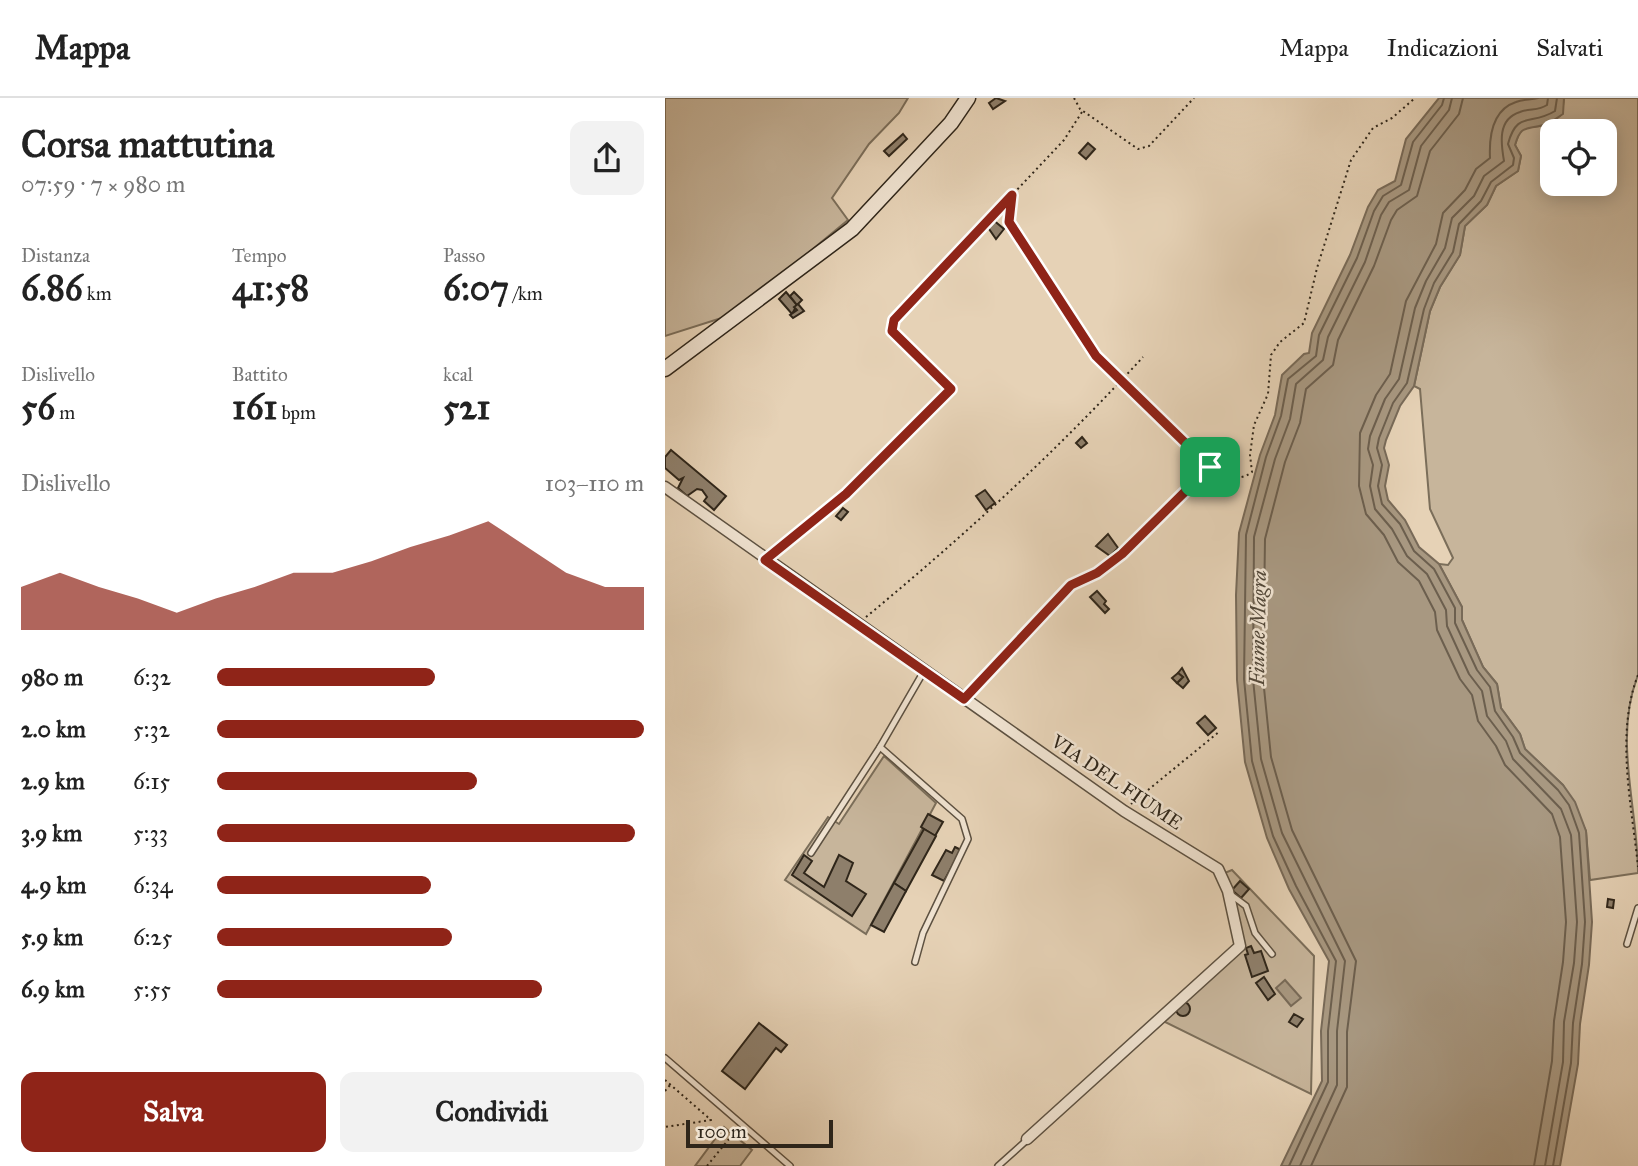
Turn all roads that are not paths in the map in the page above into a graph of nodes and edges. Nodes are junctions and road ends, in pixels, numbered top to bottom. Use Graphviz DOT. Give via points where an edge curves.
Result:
graph roads {
  1 [pos="968,98"];
  2 [pos="665,369"];
  3 [pos="665,487"];
  4 [pos="924,671"];
  5 [pos="880,747"];
  6 [pos="811,853"];
  7 [pos="1228,891"];
  8 [pos="1638,908"];
  9 [pos="1627,944"];
  10 [pos="1272,954"];
  11 [pos="915,962"];
  12 [pos="665,1058"];
  13 [pos="1027,1139"];
  14 [pos="790,1166"];
  15 [pos="998,1166"];
  1 -- 2 [label="main road" via="951,123 852,229"];
  3 -- 4 [label="street, VIA DEL FIUME"];
  4 -- 5 [label="lane"];
  4 -- 7 [label="street, VIA DEL FIUME" via="1124,811 1218,869"];
  5 -- 6 [label="lane"];
  5 -- 11 [label="lane" via="962,819 968,839 923,933"];
  7 -- 10 [label="lane" via="1246,906 1255,933"];
  7 -- 13 [label="street, VIA DEL FIUME" via="1240,946"];
  8 -- 9 [label="lane"];
  12 -- 14 [label="lane"];
  13 -- 15 [label="lane, VIA DEL FIUME"];
}
